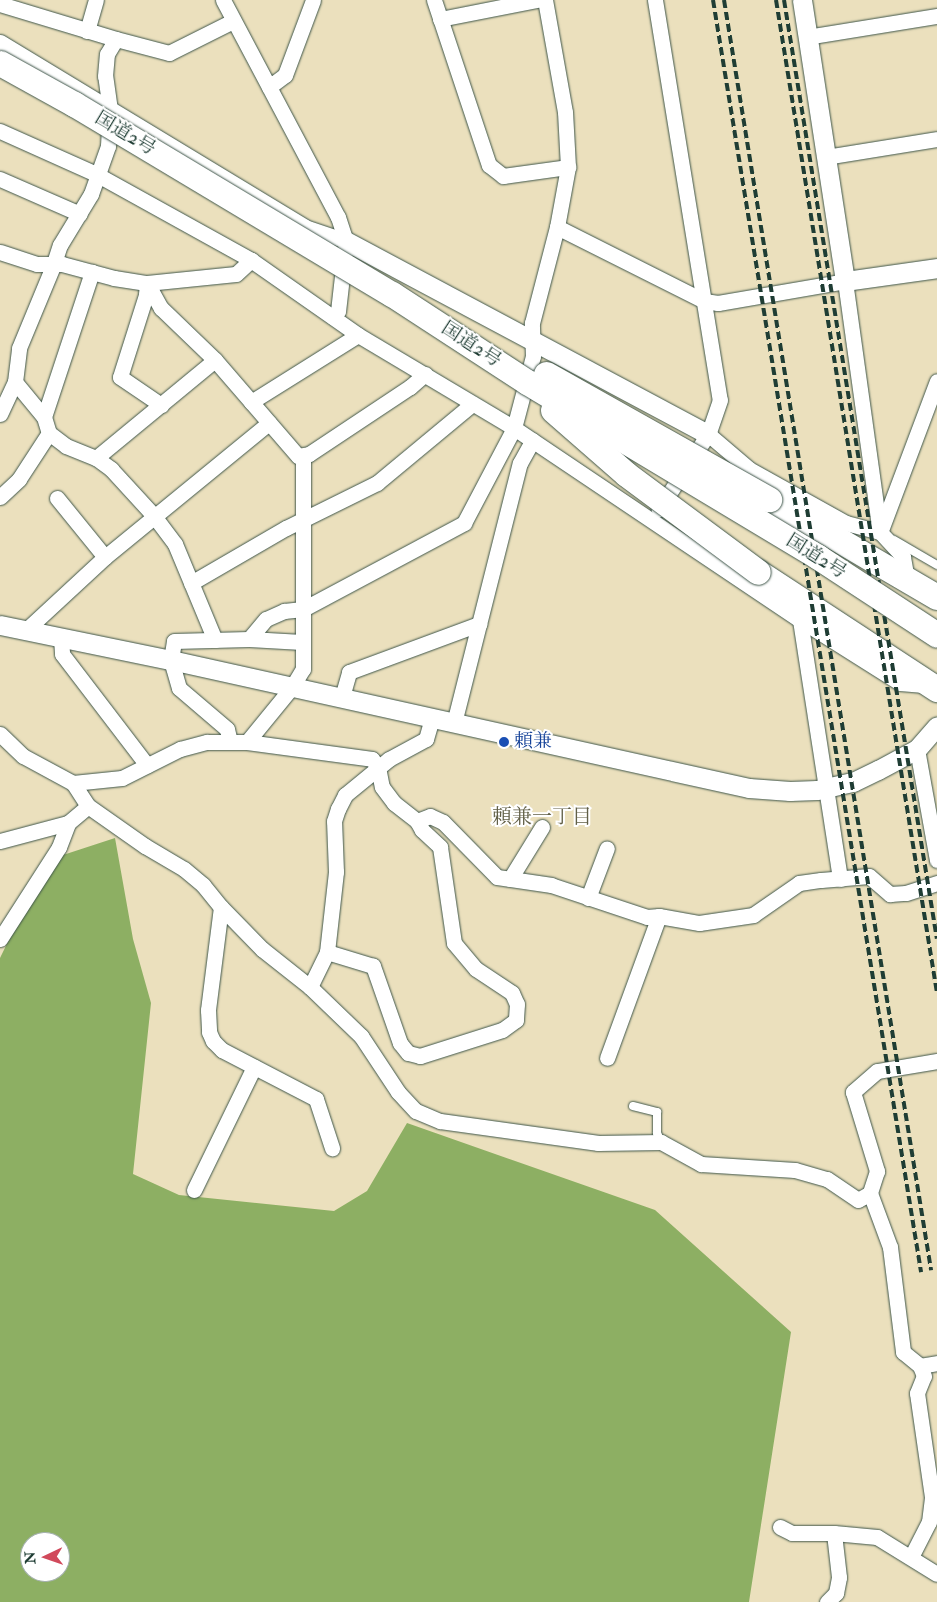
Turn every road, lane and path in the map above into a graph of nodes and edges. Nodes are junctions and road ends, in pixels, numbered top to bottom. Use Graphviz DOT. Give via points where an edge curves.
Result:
graph roads {
  1 [pos="96,0"];
  2 [pos="223,0"];
  3 [pos="313,0"];
  4 [pos="434,0"];
  5 [pos="537,0"];
  6 [pos="545,0"];
  7 [pos="655,0"];
  8 [pos="802,0"];
  9 [pos="0,4"];
  10 [pos="937,16"];
  11 [pos="440,19"];
  12 [pos="233,21"];
  13 [pos="87,30"];
  14 [pos="807,37"];
  15 [pos="116,39"];
  16 [pos="0,42"];
  17 [pos="0,63"];
  18 [pos="269,87"];
  19 [pos="110,110"];
  20 [pos="0,131"];
  21 [pos="937,139"];
  22 [pos="826,157"];
  23 [pos="568,167"];
  24 [pos="96,174"];
  25 [pos="0,179"];
  26 [pos="80,214"];
  27 [pos="557,227"];
  28 [pos="346,242"];
  29 [pos="0,252"];
  30 [pos="251,260"];
  31 [pos="53,266"];
  32 [pos="937,268"];
  33 [pos="92,272"];
  34 [pos="845,282"];
  35 [pos="148,290"];
  36 [pos="392,294"];
  37 [pos="704,301"];
  38 [pos="333,317"];
  39 [pos="358,335"];
  40 [pos="533,339"];
  41 [pos="215,360"];
  42 [pos="425,374"];
  43 [pos="937,381"];
  44 [pos="15,382"];
  45 [pos="528,382"];
  46 [pos="251,402"];
  47 [pos="472,404"];
  48 [pos="161,405"];
  49 [pos="0,412"];
  50 [pos="44,417"];
  51 [pos="269,423"];
  52 [pos="514,428"];
  53 [pos="49,433"];
  54 [pos="708,434"];
  55 [pos="533,440"];
  56 [pos="303,456"];
  57 [pos="96,458"];
  58 [pos="0,496"];
  59 [pos="57,498"];
  60 [pos="876,500"];
  61 [pos="891,504"];
  62 [pos="154,516"];
  63 [pos="652,520"];
  64 [pos="303,521"];
  65 [pos="880,532"];
  66 [pos="105,557"];
  67 [pos="937,565"];
  68 [pos="907,579"];
  69 [pos="191,583"];
  70 [pos="937,597"];
  71 [pos="303,609"];
  72 [pos="800,620"];
  73 [pos="479,624"];
  74 [pos="0,625"];
  75 [pos="25,631"];
  76 [pos="937,635"];
  77 [pos="61,638"];
  78 [pos="215,640"];
  79 [pos="249,640"];
  80 [pos="302,642"];
  81 [pos="171,660"];
  82 [pos="292,687"];
  83 [pos="935,687"];
  84 [pos="342,697"];
  85 [pos="432,718"];
  86 [pos="454,723"];
  87 [pos="937,726"];
  88 [pos="0,734"];
  89 [pos="230,742"];
  90 [pos="247,742"];
  91 [pos="917,749"];
  92 [pos="148,765"];
  93 [pos="378,767"];
  94 [pos="73,783"];
  95 [pos="826,788"];
  96 [pos="88,806"];
  97 [pos="417,821"];
  98 [pos="68,823"];
  99 [pos="542,827"];
  100 [pos="0,841"];
  101 [pos="607,848"];
  102 [pos="937,860"];
  103 [pos="840,878"];
  104 [pos="510,879"];
  105 [pos="937,883"];
  106 [pos="588,898"];
  107 [pos="221,907"];
  108 [pos="659,916"];
  109 [pos="0,939"];
  110 [pos="327,952"];
  111 [pos="310,987"];
  112 [pos="607,1058"];
  113 [pos="937,1061"];
  114 [pos="254,1067"];
  115 [pos="633,1106"];
  116 [pos="661,1142"];
  117 [pos="332,1148"];
  118 [pos="194,1190"];
  119 [pos="870,1193"];
  120 [pos="937,1363"];
  121 [pos="920,1366"];
  122 [pos="780,1527"];
  123 [pos="834,1533"];
  124 [pos="911,1557"];
  125 [pos="937,1574"];
  126 [pos="827,1602"];
  1 -- 13 [label="street"];
  2 -- 12 [label="street"];
  3 -- 18 [label="street" via="285,76"];
  4 -- 11 [label="street"];
  5 -- 11 [label="street"];
  6 -- 23 [label="street" via="565,112"];
  7 -- 37 [label="street"];
  8 -- 14 [label="street"];
  9 -- 13 [label="street"];
  10 -- 14 [label="street"];
  11 -- 23 [label="street" via="489,165 503,176"];
  12 -- 15 [label="street" via="169,53"];
  12 -- 18 [label="street"];
  13 -- 15 [label="street"];
  14 -- 22 [label="street"];
  15 -- 19 [label="street" via="107,54 105,76"];
  16 -- 19 [label="street"];
  17 -- 36 [label="highway, 国道2号, bridge"];
  18 -- 28 [label="street" via="338,217"];
  19 -- 24 [label="street" via="108,146"];
  19 -- 28 [label="street" via="305,227"];
  20 -- 24 [label="street"];
  21 -- 22 [label="street"];
  22 -- 34 [label="street"];
  23 -- 27 [label="street"];
  24 -- 26 [label="street" via="91,194"];
  24 -- 30 [label="street"];
  25 -- 26 [label="street"];
  26 -- 31 [label="street" via="60,245"];
  27 -- 37 [label="street"];
  27 -- 40 [label="street" via="532,323"];
  28 -- 38 [label="street" via="338,311"];
  28 -- 40 [label="street"];
  29 -- 31 [label="street"];
  30 -- 35 [label="street" via="236,274"];
  30 -- 38 [label="street"];
  31 -- 33 [label="street" via="62,264"];
  31 -- 44 [label="street" via="19,348"];
  32 -- 34 [label="street"];
  33 -- 35 [label="street"];
  33 -- 50 [label="street"];
  34 -- 37 [label="street" via="718,303"];
  34 -- 60 [label="street"];
  35 -- 41 [label="street" via="161,308"];
  35 -- 48 [label="street" via="120,377"];
  36 -- 45 [label="highway, 国道2号, bridge"];
  36 -- 68 [label="highway, bridge" via="536,368"];
  37 -- 54 [label="street" via="720,400"];
  38 -- 39 [label="street"];
  39 -- 42 [label="street"];
  39 -- 46 [label="street"];
  40 -- 52 [label="street" via="533,356"];
  40 -- 54 [label="street"];
  41 -- 46 [label="street"];
  41 -- 48 [label="street"];
  42 -- 47 [label="street"];
  42 -- 56 [label="street"];
  43 -- 61 [label="street"];
  44 -- 49 [label="street"];
  44 -- 50 [label="street"];
  45 -- 76 [label="highway, 国道2号, bridge" via="818,558"];
  45 -- 83 [label="highway, bridge" via="554,411 626,474 758,572"];
  46 -- 51 [label="street"];
  47 -- 52 [label="street"];
  47 -- 64 [label="street" via="377,483"];
  48 -- 57 [label="street"];
  50 -- 53 [label="street"];
  51 -- 56 [label="street" via="298,456"];
  51 -- 62 [label="street"];
  52 -- 55 [label="street"];
  52 -- 71 [label="street" via="464,523"];
  53 -- 57 [label="street" via="66,446"];
  53 -- 58 [label="street" via="19,478"];
  54 -- 63 [label="street"];
  54 -- 65 [label="street" via="749,469 846,524"];
  55 -- 63 [label="street"];
  55 -- 73 [label="street" via="520,463"];
  56 -- 64 [label="street"];
  57 -- 62 [label="street"];
  59 -- 66 [label="street"];
  60 -- 61 [label="street"];
  60 -- 65 [label="street"];
  61 -- 65 [label="street"];
  62 -- 66 [label="street"];
  62 -- 69 [label="street" via="175,544"];
  63 -- 72 [label="street"];
  64 -- 69 [label="street"];
  64 -- 71 [label="street"];
  65 -- 67 [label="lane"];
  65 -- 68 [label="street" via="903,557"];
  66 -- 75 [label="street"];
  68 -- 70 [label="highway"];
  69 -- 78 [label="street"];
  71 -- 79 [label="street" via="284,611 266,619"];
  71 -- 80 [label="street"];
  72 -- 83 [label="street" via="900,683"];
  72 -- 95 [label="street"];
  73 -- 84 [label="street" via="349,672"];
  73 -- 86 [label="street"];
  74 -- 75 [label="street"];
  75 -- 77 [label="street"];
  77 -- 81 [label="street"];
  77 -- 92 [label="street" via="62,654"];
  78 -- 79 [label="street"];
  78 -- 81 [label="street" via="174,641"];
  79 -- 80 [label="street"];
  80 -- 82 [label="street" via="303,669"];
  81 -- 82 [label="street"];
  81 -- 89 [label="street" via="179,688 227,729"];
  82 -- 84 [label="street"];
  82 -- 90 [label="street"];
  84 -- 85 [label="street"];
  85 -- 86 [label="street"];
  85 -- 93 [label="street" via="426,740"];
  86 -- 95 [label="street" via="749,788 790,792"];
  87 -- 91 [label="street"];
  88 -- 94 [label="street" via="23,756"];
  89 -- 90 [label="street"];
  89 -- 92 [label="street" via="207,742 180,749"];
  90 -- 93 [label="street" via="372,760"];
  91 -- 95 [label="street" via="853,782"];
  91 -- 102 [label="street"];
  92 -- 94 [label="street" via="122,778"];
  93 -- 97 [label="street" via="382,787 394,803"];
  93 -- 110 [label="street" via="346,795 334,820 336,872"];
  94 -- 96 [label="street"];
  95 -- 103 [label="street"];
  96 -- 98 [label="street"];
  96 -- 107 [label="street" via="184,869"];
  97 -- 104 [label="street" via="430,816 442,822 497,877"];
  97 -- 110 [label="street" via="440,847 454,943 476,969 512,993 517,1004 516,1020 502,1030 420,1056 408,1053 400,1043 374,966"];
  98 -- 100 [label="street"];
  98 -- 109 [label="street" via="59,847"];
  99 -- 104 [label="street"];
  101 -- 106 [label="street"];
  103 -- 105 [label="street" via="868,876 890,894 906,893"];
  103 -- 108 [label="street" via="799,883 754,915 699,923"];
  104 -- 106 [label="street" via="551,886"];
  106 -- 108 [label="street" via="647,917"];
  107 -- 111 [label="street" via="262,949"];
  107 -- 114 [label="street" via="208,1010 210,1032 222,1050"];
  108 -- 112 [label="street"];
  110 -- 111 [label="street"];
  111 -- 116 [label="street" via="361,1036 398,1092 416,1111 440,1121 580,1140"];
  113 -- 119 [label="street" via="877,1071 853,1092 877,1171"];
  114 -- 117 [label="street" via="316,1099"];
  114 -- 118 [label="street"];
  115 -- 116 [label="lane" via="656,1112"];
  116 -- 119 [label="street" via="701,1164 795,1170 827,1179 858,1200"];
  119 -- 121 [label="street" via="890,1247 903,1352"];
  120 -- 121 [label="street"];
  121 -- 124 [label="street" via="924,1376 917,1393 932,1496 929,1522"];
  122 -- 123 [label="street" via="792,1534"];
  123 -- 124 [label="street" via="877,1537"];
  123 -- 126 [label="street" via="840,1576 836,1593"];
  124 -- 125 [label="street"];
}
